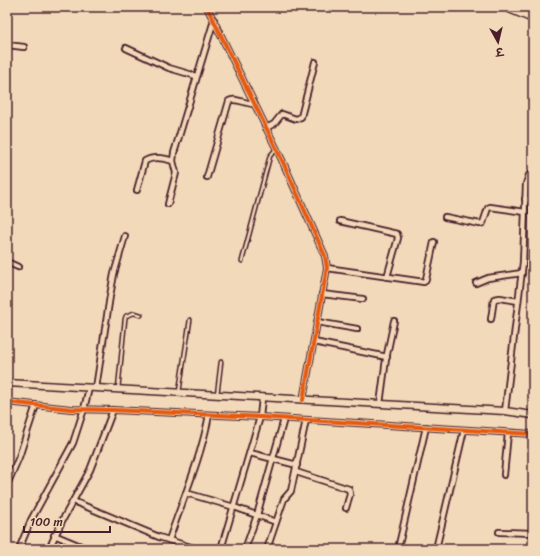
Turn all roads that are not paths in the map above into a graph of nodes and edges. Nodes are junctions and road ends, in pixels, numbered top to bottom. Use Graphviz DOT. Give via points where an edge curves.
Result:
graph roads {
  1 [pos="207,7"];
  2 [pos="507,7"];
  3 [pos="533,18"];
  4 [pos="214,20"];
  5 [pos="7,45"];
  6 [pos="24,47"];
  7 [pos="126,48"];
  8 [pos="315,62"];
  9 [pos="196,76"];
  10 [pos="254,104"];
  11 [pos="266,128"];
  12 [pos="276,148"];
  13 [pos="173,161"];
  14 [pos="533,173"];
  15 [pos="207,177"];
  16 [pos="137,190"];
  17 [pos="525,199"];
  18 [pos="533,200"];
  19 [pos="168,204"];
  20 [pos="524,212"];
  21 [pos="446,217"];
  22 [pos="340,221"];
  23 [pos="125,236"];
  24 [pos="434,242"];
  25 [pos="242,261"];
  26 [pos="7,262"];
  27 [pos="18,267"];
  28 [pos="326,268"];
  29 [pos="522,273"];
  30 [pos="388,277"];
  31 [pos="476,283"];
  32 [pos="322,294"];
  33 [pos="363,299"];
  34 [pos="518,301"];
  35 [pos="141,315"];
  36 [pos="491,318"];
  37 [pos="190,320"];
  38 [pos="394,321"];
  39 [pos="317,322"];
  40 [pos="357,329"];
  41 [pos="314,342"];
  42 [pos="387,357"];
  43 [pos="221,362"];
  44 [pos="7,383"];
  45 [pos="96,388"];
  46 [pos="118,389"];
  47 [pos="88,391"];
  48 [pos="179,393"];
  49 [pos="217,395"];
  50 [pos="261,400"];
  51 [pos="303,400"];
  52 [pos="7,402"];
  53 [pos="380,404"];
  54 [pos="36,405"];
  55 [pos="84,409"];
  56 [pos="113,410"];
  57 [pos="505,411"];
  58 [pos="209,415"];
  59 [pos="260,415"];
  60 [pos="533,415"];
  61 [pos="284,419"];
  62 [pos="306,420"];
  63 [pos="426,427"];
  64 [pos="464,430"];
  65 [pos="508,432"];
  66 [pos="533,434"];
  67 [pos="250,453"];
  68 [pos="274,459"];
  69 [pos="297,465"];
  70 [pos="296,472"];
  71 [pos="504,475"];
  72 [pos="7,483"];
  73 [pos="186,493"];
  74 [pos="73,501"];
  75 [pos="234,507"];
  76 [pos="346,508"];
  77 [pos="257,515"];
  78 [pos="276,522"];
  79 [pos="498,532"];
  80 [pos="533,533"];
  81 [pos="54,536"];
  82 [pos="169,540"];
  83 [pos="83,546"];
  84 [pos="19,549"];
  85 [pos="49,549"];
  86 [pos="196,549"];
  87 [pos="221,549"];
  88 [pos="245,549"];
  89 [pos="267,549"];
  90 [pos="398,549"];
  91 [pos="436,549"];
  1 -- 4 [label="street"];
  2 -- 3 [label="highway"];
  4 -- 9 [label="street"];
  4 -- 10 [label="street"];
  5 -- 6 [label="street"];
  7 -- 9 [label="street" via="169,68"];
  8 -- 11 [label="street" via="301,117 282,114 274,124"];
  9 -- 13 [label="street"];
  10 -- 11 [label="street"];
  10 -- 15 [label="street" via="234,99 229,101"];
  11 -- 12 [label="street"];
  12 -- 25 [label="lane" via="270,156"];
  12 -- 28 [label="street" via="323,249"];
  13 -- 16 [label="street" via="160,158 145,161"];
  13 -- 19 [label="street" via="176,173"];
  14 -- 17 [label="street" via="527,178"];
  17 -- 18 [label="street"];
  17 -- 20 [label="street"];
  20 -- 21 [label="street" via="490,207 484,223 480,224"];
  20 -- 29 [label="street"];
  22 -- 30 [label="street" via="397,234"];
  23 -- 45 [label="street" via="114,274"];
  24 -- 30 [label="street" via="425,282"];
  26 -- 27 [label="street"];
  28 -- 30 [label="street"];
  28 -- 32 [label="street"];
  29 -- 31 [label="street" via="493,277"];
  29 -- 34 [label="street"];
  32 -- 33 [label="street"];
  32 -- 39 [label="street"];
  34 -- 36 [label="street" via="494,299"];
  34 -- 57 [label="street"];
  35 -- 46 [label="lane" via="134,313 126,316"];
  37 -- 48 [label="lane"];
  38 -- 42 [label="street"];
  39 -- 40 [label="street"];
  39 -- 41 [label="street"];
  41 -- 42 [label="street"];
  41 -- 51 [label="street"];
  42 -- 53 [label="street"];
  43 -- 49 [label="lane"];
  44 -- 47 [label="street"];
  45 -- 46 [label="street"];
  45 -- 47 [label="street"];
  46 -- 48 [label="street"];
  47 -- 55 [label="street"];
  48 -- 49 [label="street"];
  49 -- 50 [label="street"];
  50 -- 51 [label="street"];
  50 -- 59 [label="street"];
  51 -- 53 [label="street"];
  52 -- 54 [label="street"];
  53 -- 57 [label="street"];
  54 -- 55 [label="street"];
  54 -- 72 [label="street" via="19,457"];
  55 -- 56 [label="street"];
  55 -- 84 [label="street" via="73,443 31,520"];
  56 -- 58 [label="street"];
  56 -- 74 [label="street" via="90,470"];
  57 -- 60 [label="street"];
  58 -- 59 [label="street"];
  58 -- 73 [label="street"];
  59 -- 61 [label="street"];
  59 -- 67 [label="street"];
  61 -- 62 [label="street"];
  61 -- 68 [label="street"];
  62 -- 63 [label="street"];
  62 -- 69 [label="street"];
  63 -- 64 [label="street"];
  63 -- 90 [label="street"];
  64 -- 65 [label="street"];
  64 -- 91 [label="street"];
  65 -- 66 [label="street"];
  65 -- 71 [label="street"];
  67 -- 68 [label="street"];
  67 -- 75 [label="street"];
  68 -- 69 [label="street"];
  68 -- 77 [label="street"];
  69 -- 70 [label="street"];
  70 -- 76 [label="street" via="349,489"];
  70 -- 78 [label="street" via="291,491 285,497"];
  73 -- 75 [label="street"];
  73 -- 82 [label="street"];
  74 -- 81 [label="street"];
  74 -- 82 [label="street"];
  75 -- 77 [label="street"];
  75 -- 87 [label="street"];
  77 -- 78 [label="street"];
  77 -- 88 [label="street"];
  78 -- 89 [label="street"];
  79 -- 80 [label="street"];
  81 -- 83 [label="street"];
  81 -- 85 [label="street"];
  82 -- 86 [label="street"];
}
